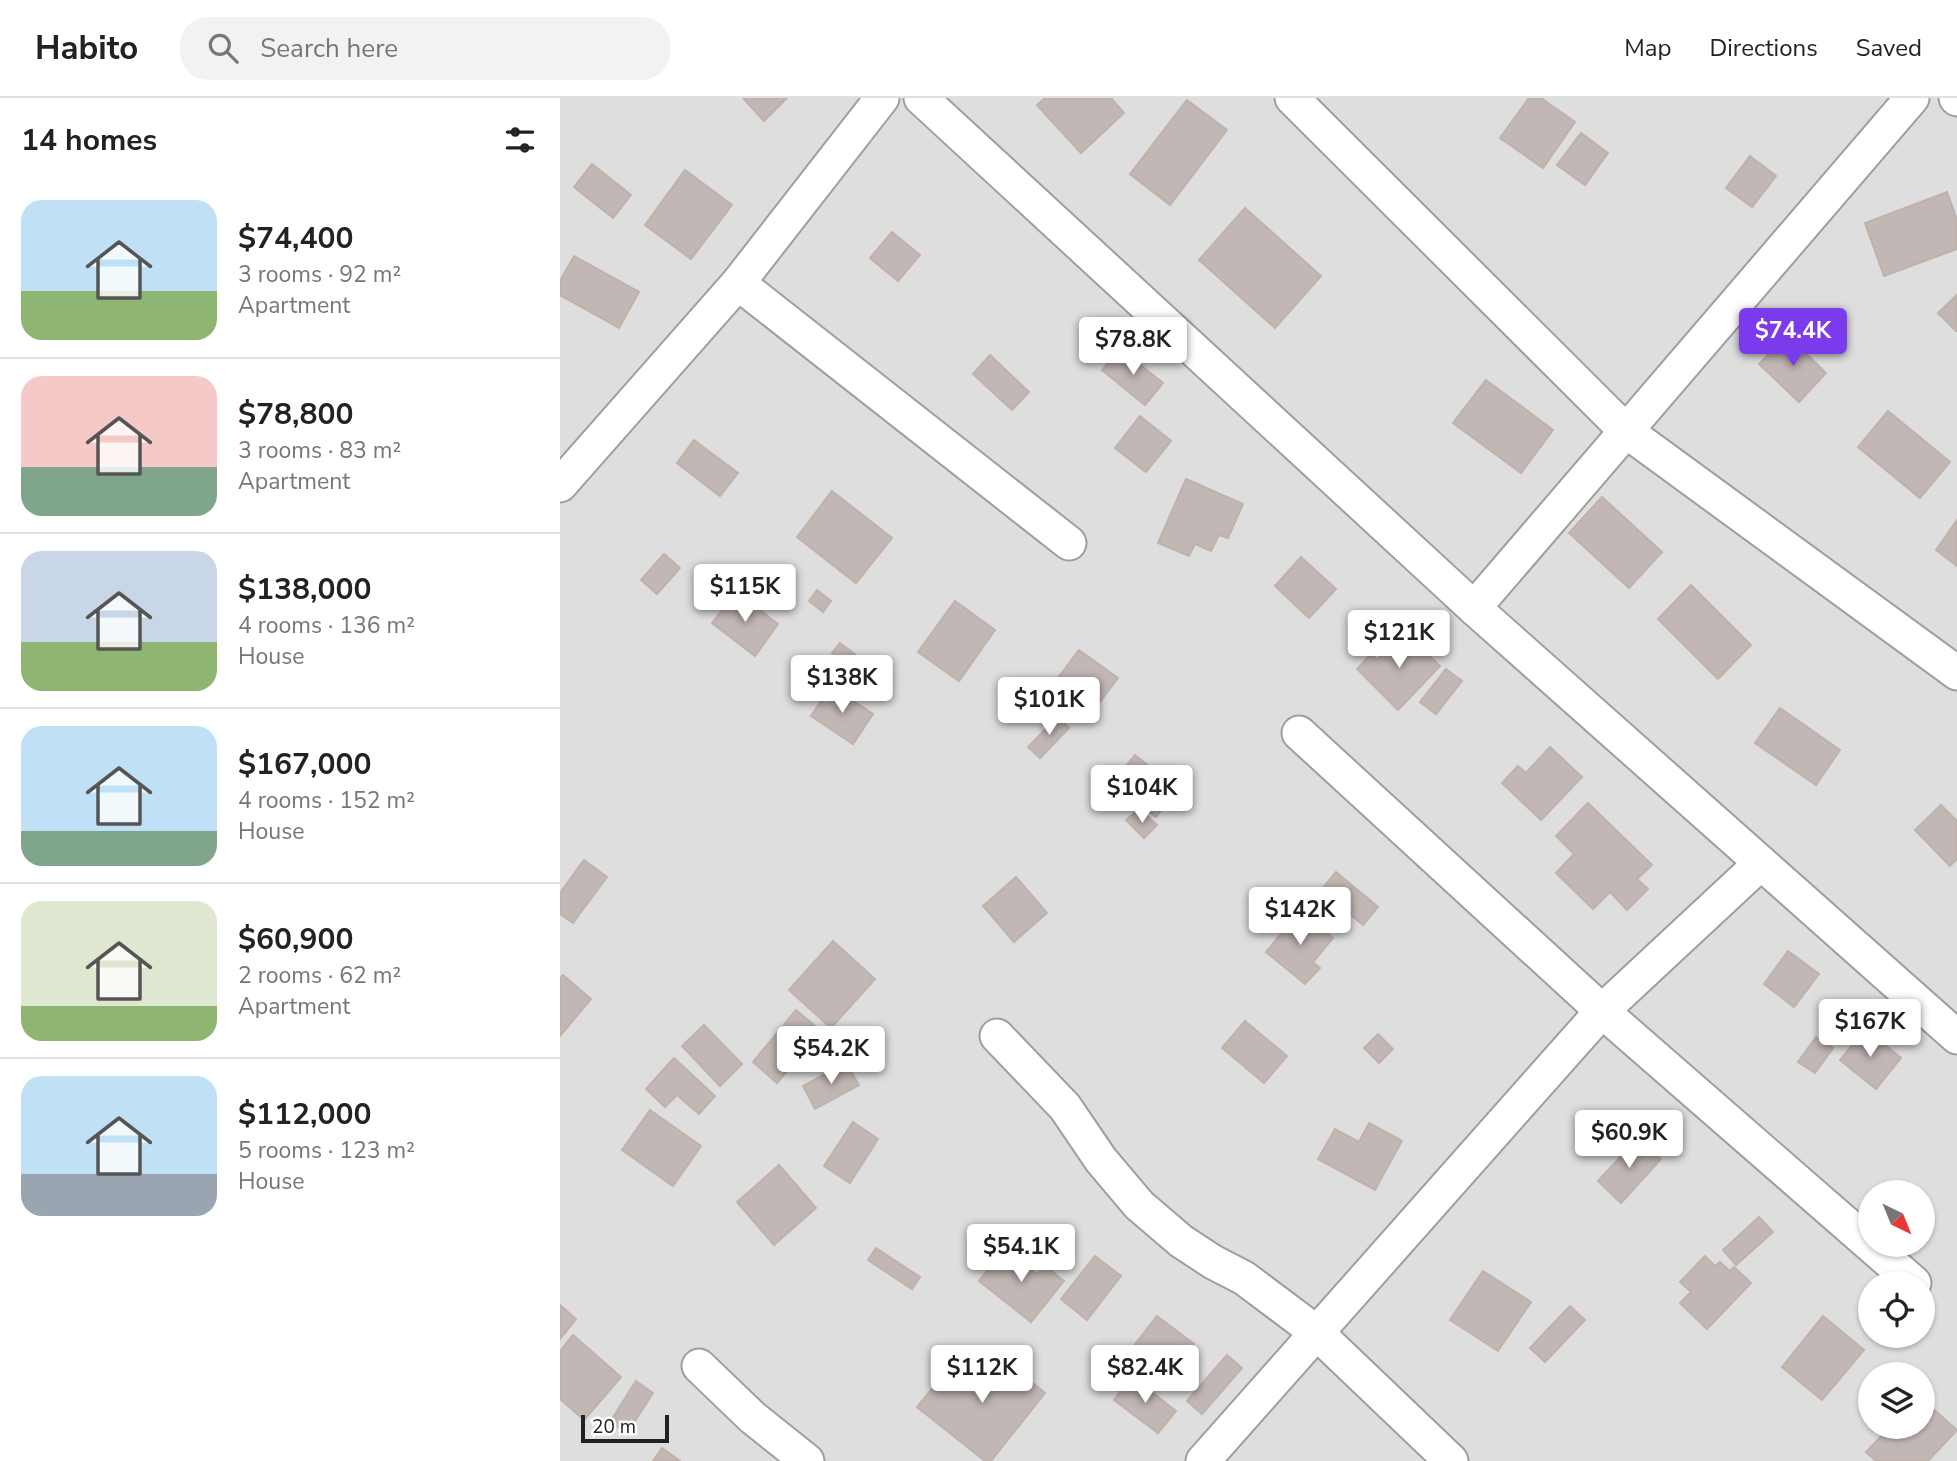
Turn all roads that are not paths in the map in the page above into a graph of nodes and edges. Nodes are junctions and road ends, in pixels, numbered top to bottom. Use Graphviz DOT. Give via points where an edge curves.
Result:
graph roads {
  1 [pos="882,98"];
  2 [pos="921,98"];
  3 [pos="1292,98"];
  4 [pos="1912,98"];
  5 [pos="738,283"];
  6 [pos="1626,431"];
  7 [pos="560,485"];
  8 [pos="1069,542"];
  9 [pos="1475,608"];
  10 [pos="1957,673"];
  11 [pos="1299,733"];
  12 [pos="1761,863"];
  13 [pos="1602,1011"];
  14 [pos="997,1036"];
  15 [pos="1957,1037"];
  16 [pos="1900,1271"];
  17 [pos="1316,1332"];
  18 [pos="699,1366"];
  19 [pos="807,1461"];
  20 [pos="1203,1461"];
  21 [pos="1451,1461"];
  1 -- 5 [label="street"];
  2 -- 9 [label="street"];
  3 -- 6 [label="street"];
  4 -- 6 [label="street"];
  5 -- 7 [label="street"];
  5 -- 8 [label="street"];
  6 -- 9 [label="street"];
  6 -- 10 [label="street"];
  9 -- 12 [label="street"];
  11 -- 13 [label="street"];
  12 -- 13 [label="street"];
  12 -- 15 [label="street"];
  13 -- 16 [label="street"];
  13 -- 17 [label="street"];
  14 -- 17 [label="street" via="1065,1107 1139,1205 1181,1241 1244,1278"];
  17 -- 20 [label="street"];
  17 -- 21 [label="street"];
  18 -- 19 [label="street"];
}
